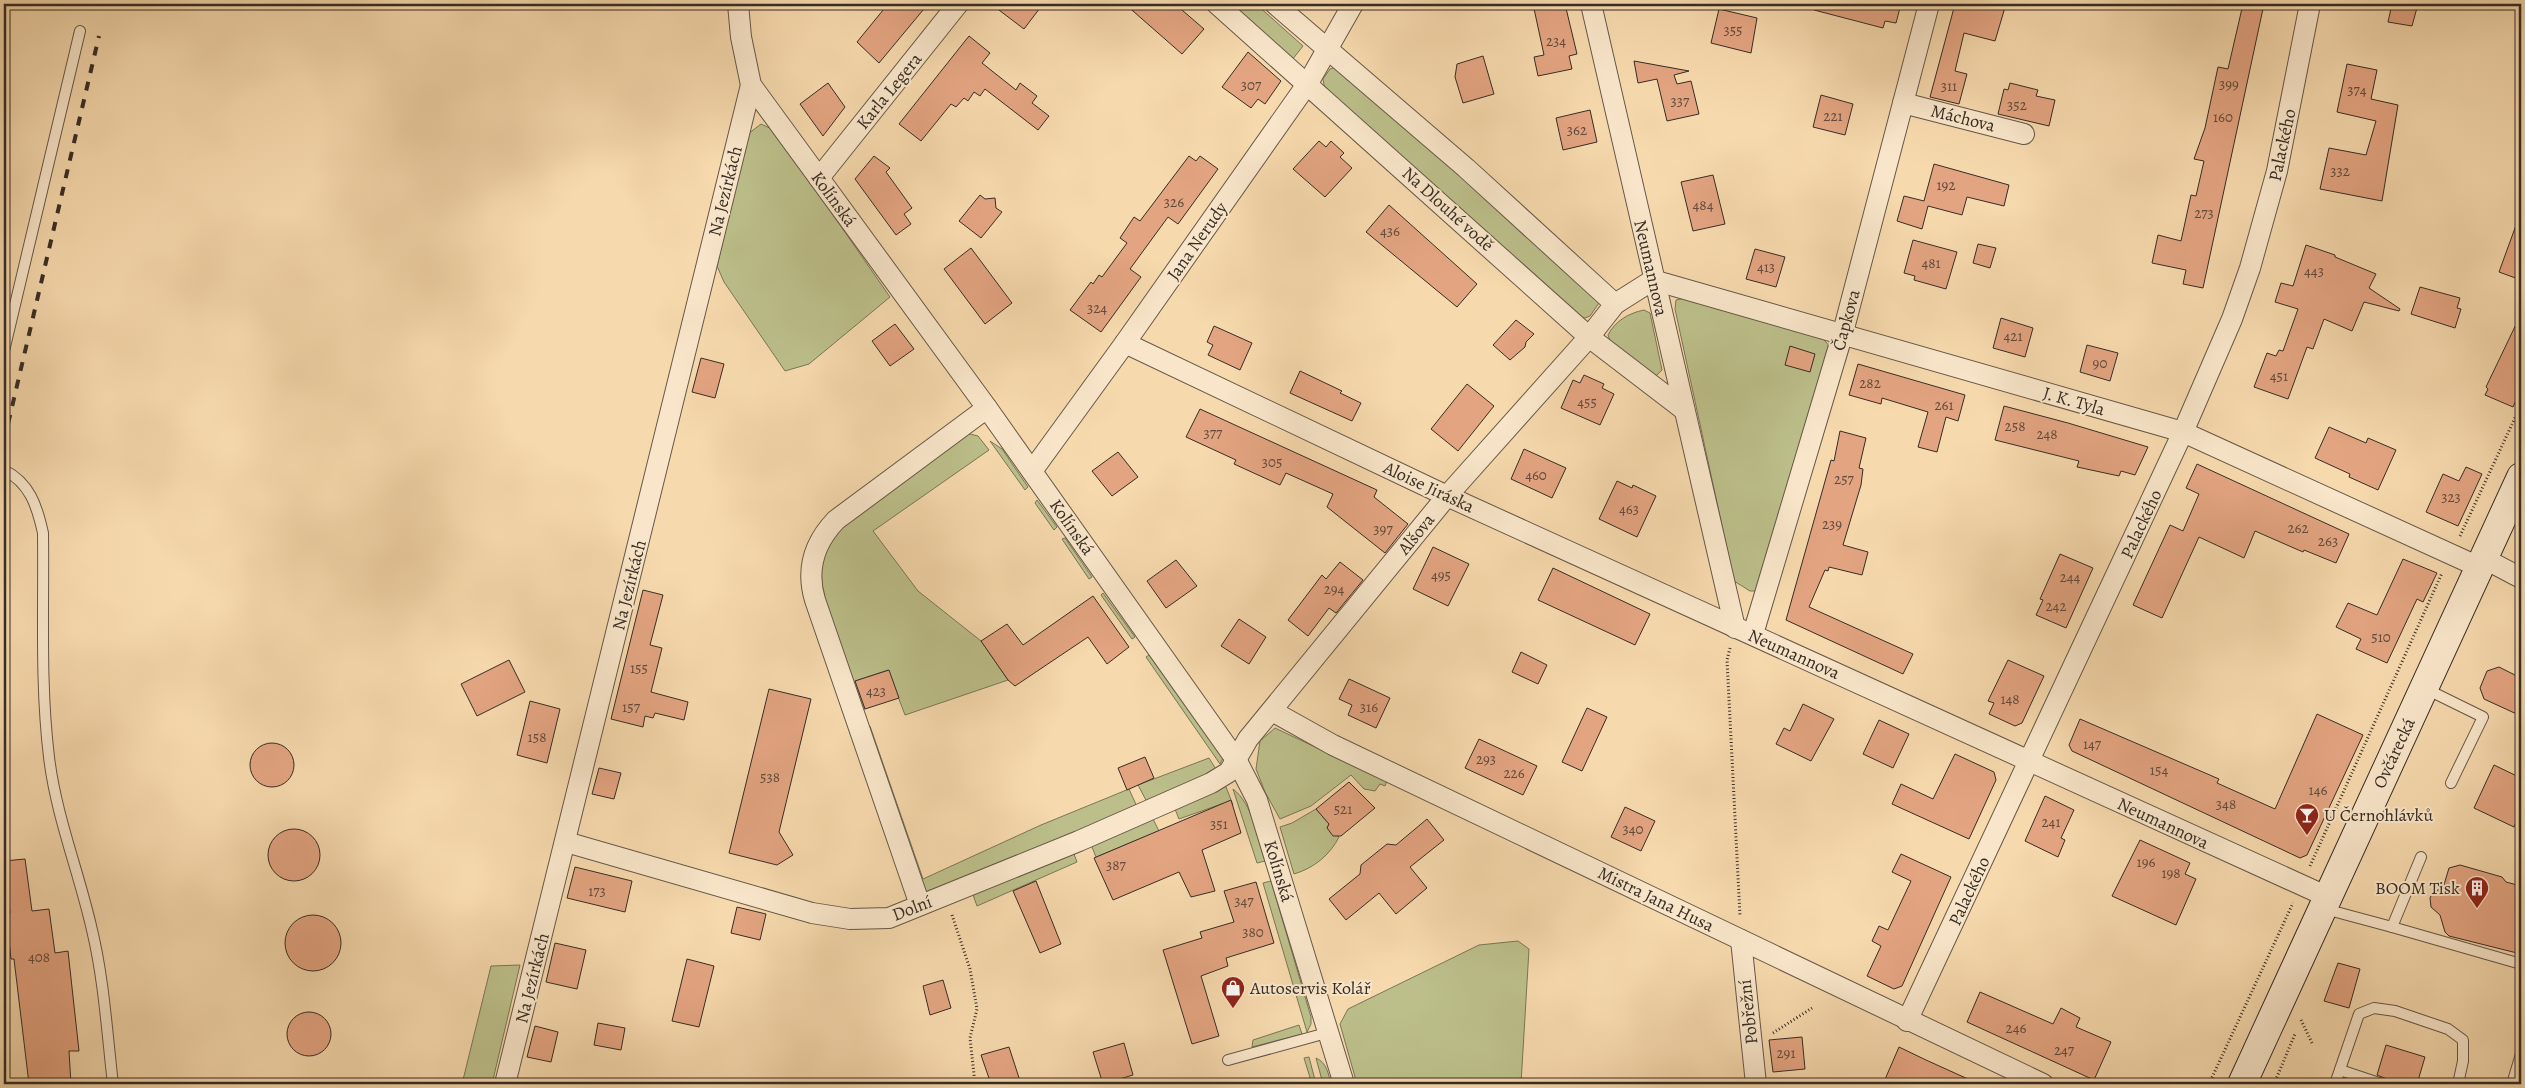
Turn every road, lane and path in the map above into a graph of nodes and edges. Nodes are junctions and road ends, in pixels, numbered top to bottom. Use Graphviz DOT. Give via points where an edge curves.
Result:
graph roads {
  1 [pos="738,4"];
  2 [pos="958,4"];
  3 [pos="1217,4"];
  4 [pos="1275,4"];
  5 [pos="1353,4"];
  6 [pos="1591,4"];
  7 [pos="1929,4"];
  8 [pos="2310,4"];
  9 [pos="80,31"];
  10 [pos="1326,49"];
  11 [pos="1308,83"];
  12 [pos="751,84"];
  13 [pos="1902,103"];
  14 [pos="2024,134"];
  15 [pos="819,178"];
  16 [pos="1653,280"];
  17 [pos="1615,304"];
  18 [pos="1842,336"];
  19 [pos="1589,337"];
  20 [pos="1125,343"];
  21 [pos="4,351"];
  22 [pos="2521,405"];
  23 [pos="987,408"];
  24 [pos="1683,409"];
  25 [pos="2184,432"];
  26 [pos="4,470"];
  27 [pos="1032,471"];
  28 [pos="2521,476"];
  29 [pos="1447,496"];
  30 [pos="2451,555"];
  31 [pos="2481,563"];
  32 [pos="2521,578"];
  33 [pos="1744,631"];
  34 [pos="2424,688"];
  35 [pos="1272,711"];
  36 [pos="1237,761"];
  37 [pos="2030,762"];
  38 [pos="2451,783"];
  39 [pos="566,842"];
  40 [pos="2421,857"];
  41 [pos="2301,886"];
  42 [pos="945,895"];
  43 [pos="2325,903"];
  44 [pos="920,905"];
  45 [pos="2392,927"];
  46 [pos="1741,940"];
  47 [pos="2521,964"];
  48 [pos="1812,1008"];
  49 [pos="2301,1020"];
  50 [pos="1908,1021"];
  51 [pos="1330,1032"];
  52 [pos="1766,1037"];
  53 [pos="2313,1045"];
  54 [pos="2521,1054"];
  55 [pos="1228,1060"];
  56 [pos="2340,1070"];
  57 [pos="113,1084"];
  58 [pos="505,1084"];
  59 [pos="975,1084"];
  60 [pos="1344,1084"];
  61 [pos="1756,1084"];
  62 [pos="2042,1084"];
  63 [pos="2209,1084"];
  64 [pos="2242,1084"];
  65 [pos="2335,1084"];
  66 [pos="2382,1084"];
  67 [pos="2458,1084"];
  68 [pos="2512,1084"];
  1 -- 12 [label="street, Kolínská" via="740,37"];
  2 -- 15 [label="street, Karla Legera"];
  3 -- 11 [label="street, Na Dlouhé vodě"];
  4 -- 10 [label="street"];
  5 -- 10 [label="street, Jana Nerudy"];
  6 -- 16 [label="street, Neumannova"];
  7 -- 13 [label="street, Čapkova"];
  8 -- 25 [label="street, Palackého" via="2277,171 2250,268"];
  9 -- 21 [label="lane"];
  10 -- 11 [label="street, Jana Nerudy"];
  10 -- 17 [label="street" via="1466,168"];
  11 -- 19 [label="street, Na Dlouhé vodě"];
  11 -- 20 [label="street, Jana Nerudy"];
  12 -- 15 [label="street, Kolínská"];
  12 -- 39 [label="street, Na Jezírkách"];
  13 -- 14 [label="street, Máchova"];
  13 -- 18 [label="street, Čapkova"];
  15 -- 23 [label="street, Kolínská"];
  16 -- 17 [label="street, Alšova"];
  16 -- 18 [label="street, J. K. Tyla"];
  16 -- 24 [label="street, Neumannova"];
  17 -- 19 [label="street, Alšova"];
  18 -- 25 [label="street, J. K. Tyla"];
  18 -- 33 [label="street, Čapkova"];
  19 -- 24 [label="street, Na Dlouhé vodě"];
  19 -- 29 [label="street, Alšova"];
  20 -- 27 [label="street, Jana Nerudy"];
  20 -- 29 [label="street, Aloise Jiráska"];
  22 -- 30 [label="path"];
  23 -- 27 [label="street, Kolínská"];
  23 -- 44 [label="street" via="836,520 822,537 810,572 815,600"];
  24 -- 33 [label="street, Neumannova"];
  25 -- 30 [label="street, J. K. Tyla"];
  25 -- 37 [label="street, Palackého"];
  26 -- 57 [label="lane" via="21,480 37,506 42,533 45,719 49,757 56,799 94,938"];
  27 -- 36 [label="street, Kolínská"];
  28 -- 31 [label="main road, Ovčárecká"];
  29 -- 33 [label="street, Aloise Jiráska"];
  29 -- 35 [label="street, Alšova"];
  30 -- 31 [label="street, J. K. Tyla"];
  30 -- 41 [label="path"];
  31 -- 32 [label="street, J. K. Tyla"];
  31 -- 34 [label="main road, Ovčárecká"];
  33 -- 37 [label="street, Neumannova"];
  33 -- 46 [label="path" via="1727,660"];
  34 -- 38 [label="lane" via="2483,716"];
  34 -- 43 [label="main road, Ovčárecká"];
  35 -- 36 [label="street, Alšova" via="1248,739"];
  35 -- 46 [label="street, Mistra Jana Husa" via="1333,745"];
  36 -- 42 [label="street, Dolní" via="1229,772 1211,782 1079,841"];
  36 -- 51 [label="street, Kolínská" via="1257,800"];
  37 -- 41 [label="street, Neumannova"];
  37 -- 50 [label="street, Palackého"];
  39 -- 44 [label="street, Dolní" via="812,912 850,919 889,918"];
  39 -- 58 [label="street, Na Jezírkách"];
  40 -- 45 [label="lane"];
  41 -- 43 [label="street, Neumannova"];
  41 -- 63 [label="path"];
  42 -- 44 [label="street, Dolní"];
  42 -- 59 [label="path" via="970,969 977,1009 970,1038"];
  43 -- 45 [label="lane"];
  43 -- 64 [label="main road, Ovčárecká"];
  45 -- 47 [label="lane"];
  46 -- 50 [label="street, Mistra Jana Husa"];
  46 -- 61 [label="street, Pobřežní"];
  48 -- 52 [label="path"];
  49 -- 53 [label="path"];
  50 -- 62 [label="street, Mistra Jana Husa"];
  51 -- 55 [label="lane"];
  51 -- 60 [label="street, Kolínská"];
  54 -- 68 [label="lane"];
  56 -- 65 [label="lane"];
  56 -- 66 [label="lane"];
  56 -- 67 [label="lane" via="2359,1014 2374,1008 2434,1023 2463,1040"];
}
